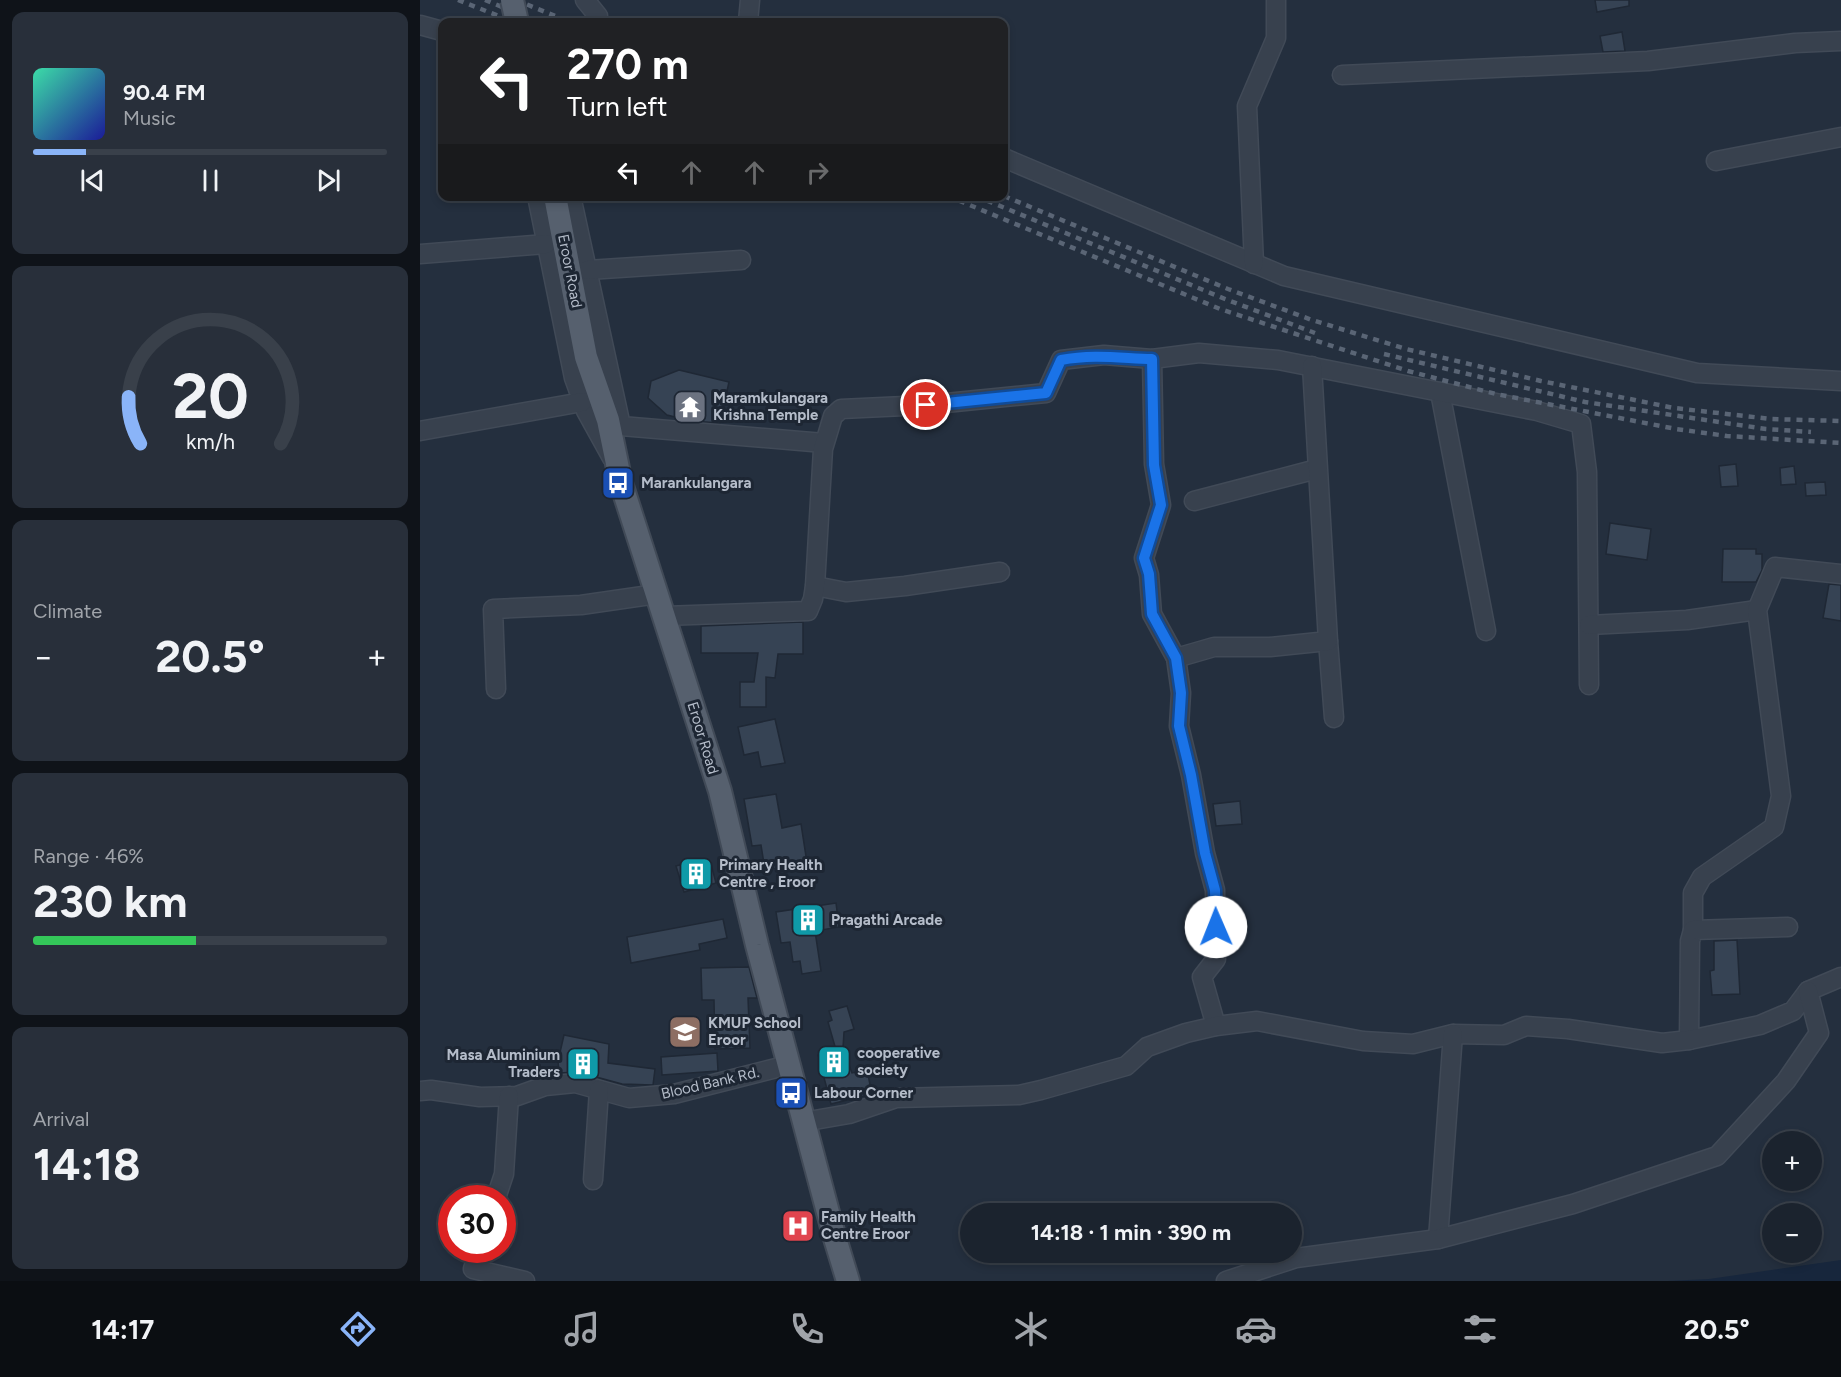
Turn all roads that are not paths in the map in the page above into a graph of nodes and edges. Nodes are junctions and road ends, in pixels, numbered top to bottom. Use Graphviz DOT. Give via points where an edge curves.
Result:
graph roads {
  1 [pos="512,0"];
  2 [pos="585,0"];
  3 [pos="750,0"];
  4 [pos="1276,0"];
  5 [pos="598,16"];
  6 [pos="516,18"];
  7 [pos="748,18"];
  8 [pos="420,25"];
  9 [pos="438,30"];
  10 [pos="1841,45"];
  11 [pos="1342,75"];
  12 [pos="1841,137"];
  13 [pos="1008,160"];
  14 [pos="1716,161"];
  15 [pos="538,201"];
  16 [pos="556,201"];
  17 [pos="572,201"];
  18 [pos="546,244"];
  19 [pos="420,254"];
  20 [pos="741,260"];
  21 [pos="1254,264"];
  22 [pos="588,270"];
  23 [pos="1152,359"];
  24 [pos="1312,366"];
  25 [pos="1841,381"];
  26 [pos="1440,392"];
  27 [pos="582,402"];
  28 [pos="420,431"];
  29 [pos="824,443"];
  30 [pos="1317,469"];
  31 [pos="619,471"];
  32 [pos="1194,501"];
  33 [pos="1000,572"];
  34 [pos="1841,574"];
  35 [pos="815,586"];
  36 [pos="657,594"];
  37 [pos="1756,610"];
  38 [pos="664,616"];
  39 [pos="1589,625"];
  40 [pos="1486,631"];
  41 [pos="1328,641"];
  42 [pos="1176,658"];
  43 [pos="1589,685"];
  44 [pos="496,689"];
  45 [pos="1334,718"];
  46 [pos="1788,927"];
  47 [pos="1693,930"];
  48 [pos="1841,977"];
  49 [pos="1808,991"];
  50 [pos="1216,1026"];
  51 [pos="1453,1034"];
  52 [pos="1689,1040"];
  53 [pos="788,1065"];
  54 [pos="599,1090"];
  55 [pos="420,1091"];
  56 [pos="509,1096"];
  57 [pos="804,1122"];
  58 [pos="593,1180"];
  59 [pos="500,1185"];
  60 [pos="1438,1239"];
  61 [pos="474,1263"];
  62 [pos="525,1281"];
  63 [pos="848,1281"];
  64 [pos="1226,1281"];
  1 -- 6 [label="main road, bridge"];
  2 -- 5 [label="street"];
  3 -- 7 [label="street"];
  4 -- 21 [label="street" via="1276,38 1247,106"];
  8 -- 9 [label="street"];
  10 -- 11 [label="street" via="1795,43 1648,61"];
  12 -- 14 [label="street"];
  13 -- 21 [label="street"];
  15 -- 18 [label="street"];
  16 -- 31 [label="main road, Eroor Road" via="586,357 608,420"];
  17 -- 22 [label="street"];
  18 -- 19 [label="street"];
  18 -- 27 [label="street"];
  20 -- 22 [label="street"];
  21 -- 25 [label="street" via="1284,276 1697,373"];
  22 -- 29 [label="street" via="621,426"];
  23 -- 24 [label="street" via="1199,353"];
  23 -- 29 [label="street" via="1104,355 1061,360 1046,393 841,409 833,416"];
  23 -- 42 [label="street" via="1154,465 1161,505 1144,558 1152,614"];
  24 -- 26 [label="street"];
  24 -- 30 [label="street"];
  26 -- 39 [label="street" via="1581,424 1587,472"];
  26 -- 40 [label="street"];
  27 -- 28 [label="street"];
  27 -- 31 [label="street"];
  29 -- 35 [label="street"];
  30 -- 32 [label="street"];
  30 -- 41 [label="street"];
  31 -- 36 [label="main road, Eroor Road"];
  33 -- 35 [label="street" via="846,592"];
  34 -- 37 [label="street" via="1775,567"];
  35 -- 38 [label="street" via="808,611"];
  36 -- 38 [label="main road, Eroor Road"];
  36 -- 44 [label="street" via="581,605 493,609"];
  37 -- 39 [label="street" via="1687,620"];
  37 -- 47 [label="street" via="1781,795 1774,827 1702,877 1693,893"];
  38 -- 53 [label="main road, Eroor Road" via="720,791"];
  39 -- 43 [label="street"];
  41 -- 42 [label="street" via="1214,647"];
  41 -- 45 [label="street"];
  42 -- 50 [label="street" via="1181,693 1179,726 1215,890 1216,959 1202,977"];
  46 -- 47 [label="street"];
  47 -- 52 [label="street"];
  48 -- 49 [label="street"];
  49 -- 52 [label="street" via="1793,1011 1760,1025"];
  49 -- 60 [label="street" via="1819,1033 1786,1082 1717,1156 1573,1204"];
  50 -- 51 [label="street" via="1257,1020 1363,1041 1413,1044"];
  50 -- 57 [label="street" via="1147,1047 1126,1066 1041,1090 1019,1095 896,1098 849,1114"];
  51 -- 52 [label="street" via="1504,1035 1526,1026 1662,1043"];
  51 -- 60 [label="street"];
  53 -- 54 [label="street, Blood Bank Rd." via="674,1094 629,1098"];
  53 -- 57 [label="main road, Eroor Road"];
  54 -- 56 [label="street, Blood Bank Rd." via="575,1083"];
  54 -- 58 [label="street"];
  55 -- 56 [label="street, Blood Bank Rd."];
  56 -- 59 [label="street"];
  57 -- 63 [label="main road, Eroor Road"];
  60 -- 64 [label="street" via="1296,1258"];
  61 -- 62 [label="street" via="472,1269"];
}
